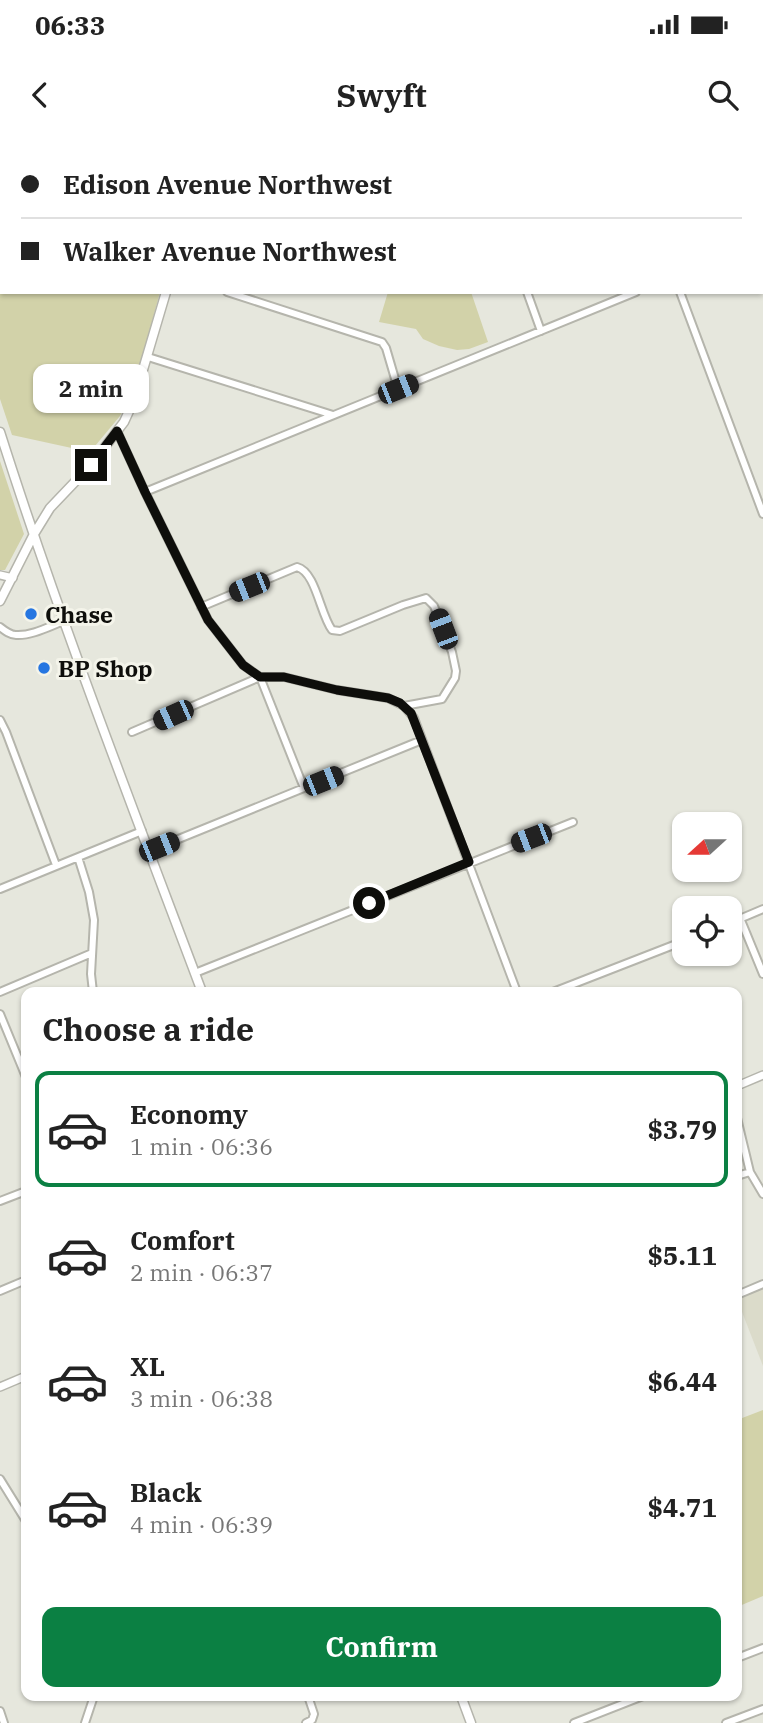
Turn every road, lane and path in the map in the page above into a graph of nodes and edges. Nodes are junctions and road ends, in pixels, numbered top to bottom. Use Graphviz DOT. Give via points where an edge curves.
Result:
graph roads {
  1 [pos="165,294"];
  2 [pos="234,294"];
  3 [pos="528,294"];
  4 [pos="631,294"];
  5 [pos="681,294"];
  6 [pos="541,331"];
  7 [pos="148,357"];
  8 [pos="398,389"];
  9 [pos="333,415"];
  10 [pos="117,431"];
  11 [pos="0,432"];
  12 [pos="145,492"];
  13 [pos="763,514"];
  14 [pos="34,534"];
  15 [pos="0,575"];
  16 [pos="13,578"];
  17 [pos="0,601"];
  18 [pos="201,607"];
  19 [pos="64,621"];
  20 [pos="0,627"];
  21 [pos="260,677"];
  22 [pos="404,706"];
  23 [pos="0,720"];
  24 [pos="132,732"];
  25 [pos="422,740"];
  26 [pos="304,789"];
  27 [pos="573,822"];
  28 [pos="142,831"];
  29 [pos="149,851"];
  30 [pos="78,857"];
  31 [pos="469,862"];
  32 [pos="56,865"];
  33 [pos="0,889"];
  34 [pos="763,909"];
  35 [pos="742,917"];
  36 [pos="742,923"];
  37 [pos="672,946"];
  38 [pos="92,953"];
  39 [pos="195,973"];
  40 [pos="763,974"];
  41 [pos="93,987"];
  42 [pos="200,987"];
  43 [pos="515,987"];
  44 [pos="567,987"];
  45 [pos="0,992"];
  46 [pos="0,1014"];
  47 [pos="21,1065"];
  48 [pos="763,1075"];
  49 [pos="742,1084"];
  50 [pos="742,1139"];
  51 [pos="750,1172"];
  52 [pos="742,1174"];
  53 [pos="21,1193"];
  54 [pos="763,1194"];
  55 [pos="0,1201"];
  56 [pos="21,1282"];
  57 [pos="763,1284"];
  58 [pos="0,1291"];
  59 [pos="742,1293"];
  60 [pos="21,1378"];
  61 [pos="0,1387"];
  62 [pos="0,1479"];
  63 [pos="21,1513"];
  64 [pos="763,1648"];
  65 [pos="742,1656"];
  66 [pos="92,1701"];
  67 [pos="310,1701"];
  68 [pos="463,1701"];
  69 [pos="630,1701"];
  70 [pos="763,1709"];
  71 [pos="0,1711"];
  72 [pos="4,1723"];
  73 [pos="85,1723"];
  74 [pos="306,1723"];
  75 [pos="471,1723"];
  76 [pos="574,1723"];
  77 [pos="726,1723"];
  1 -- 7 [label="main road"];
  2 -- 8 [label="street" via="382,342"];
  3 -- 6 [label="street"];
  4 -- 6 [label="street"];
  5 -- 13 [label="street"];
  6 -- 8 [label="street"];
  7 -- 9 [label="street"];
  7 -- 10 [label="main road" via="134,400"];
  8 -- 9 [label="street"];
  9 -- 12 [label="street"];
  10 -- 12 [label="street"];
  10 -- 14 [label="main road" via="50,508"];
  11 -- 14 [label="main road"];
  12 -- 18 [label="street"];
  14 -- 16 [label="main road"];
  14 -- 19 [label="main road"];
  15 -- 16 [label="street"];
  16 -- 17 [label="main road"];
  18 -- 21 [label="street" via="243,665"];
  18 -- 22 [label="street" via="297,568 308,574 332,630 340,631 426,598 434,606 452,652 455,678 442,699"];
  19 -- 20 [label="street" via="17,635"];
  19 -- 28 [label="main road"];
  21 -- 22 [label="street" via="284,677 388,698"];
  21 -- 24 [label="street"];
  21 -- 26 [label="street"];
  22 -- 25 [label="street"];
  23 -- 32 [label="street"];
  25 -- 26 [label="street"];
  25 -- 31 [label="street"];
  26 -- 29 [label="street"];
  27 -- 31 [label="street"];
  28 -- 29 [label="main road"];
  28 -- 30 [label="street"];
  29 -- 39 [label="main road"];
  30 -- 32 [label="street"];
  30 -- 38 [label="street" via="94,920"];
  31 -- 39 [label="street"];
  31 -- 43 [label="street"];
  32 -- 33 [label="street"];
  34 -- 35 [label="street"];
  36 -- 40 [label="street"];
  37 -- 44 [label="street"];
  38 -- 41 [label="street"];
  38 -- 45 [label="street"];
  39 -- 42 [label="main road"];
  46 -- 47 [label="street"];
  48 -- 49 [label="street"];
  50 -- 51 [label="street"];
  51 -- 52 [label="street"];
  51 -- 54 [label="street"];
  53 -- 55 [label="street"];
  56 -- 58 [label="street"];
  57 -- 59 [label="street"];
  60 -- 61 [label="street"];
  62 -- 63 [label="street"];
  64 -- 65 [label="street"];
  66 -- 73 [label="street"];
  67 -- 74 [label="street" via="314,1714"];
  68 -- 75 [label="main road"];
  69 -- 76 [label="street"];
  70 -- 77 [label="street"];
  71 -- 72 [label="street"];
}
